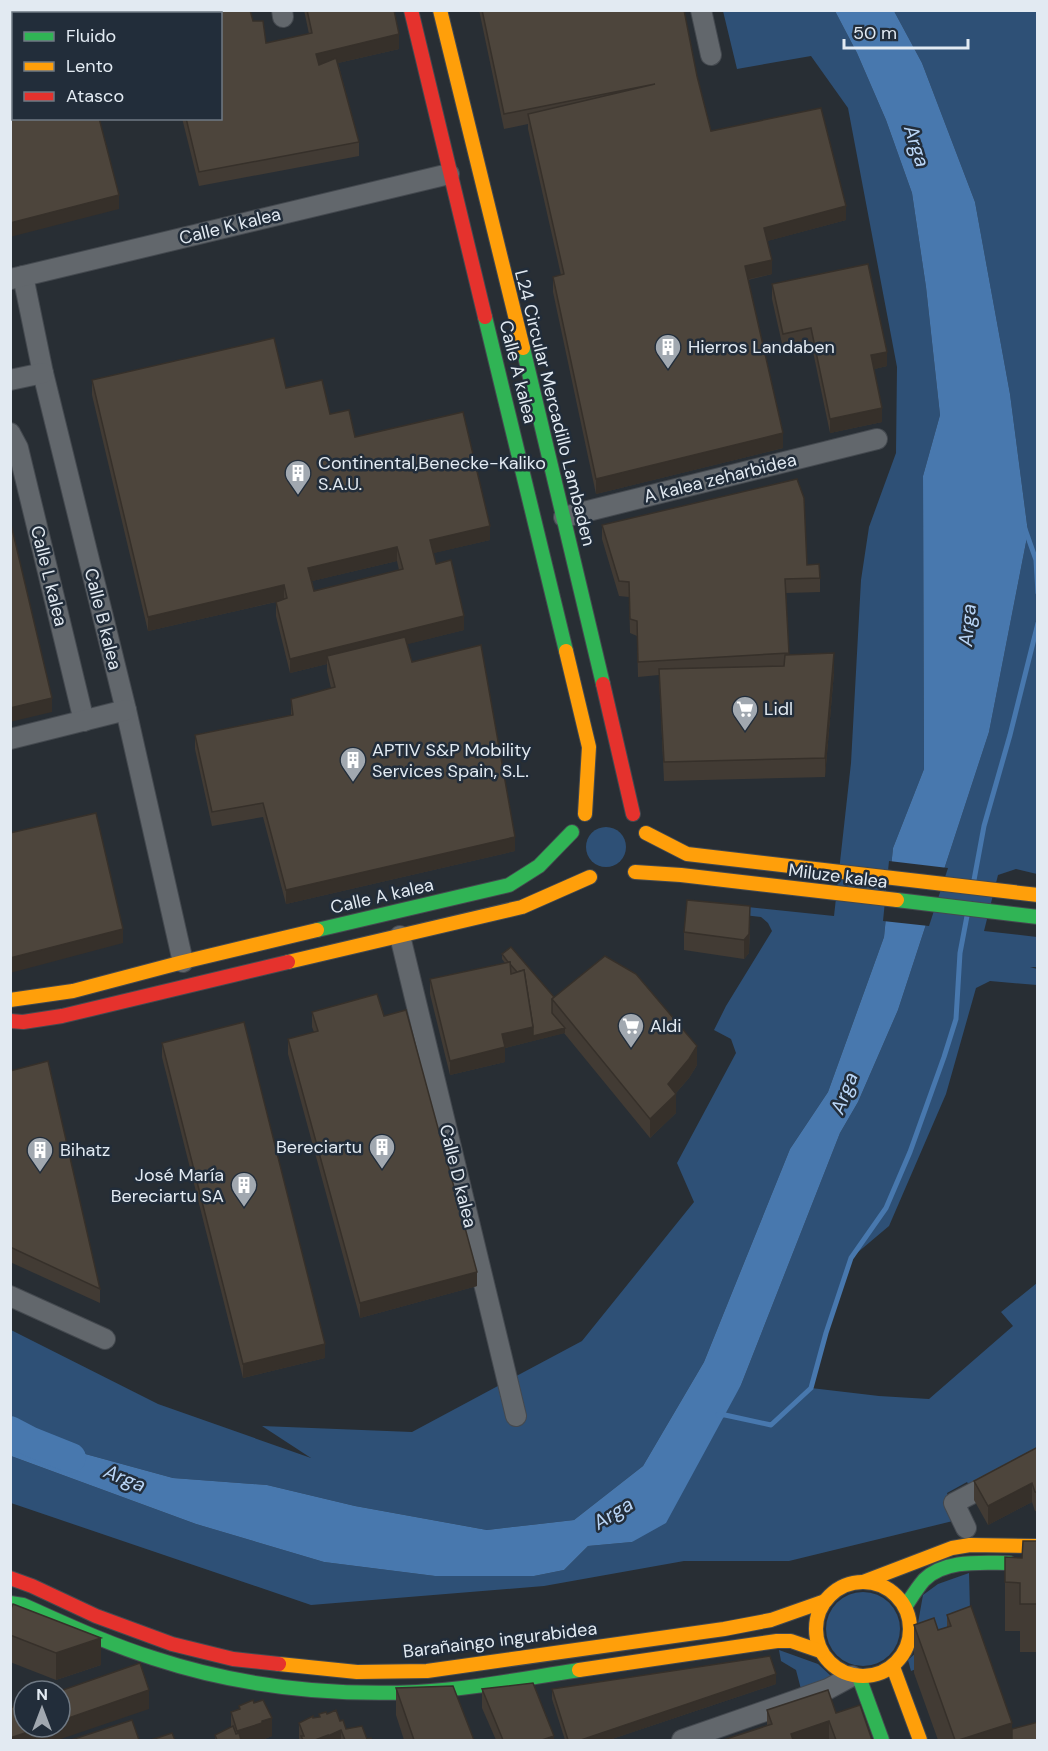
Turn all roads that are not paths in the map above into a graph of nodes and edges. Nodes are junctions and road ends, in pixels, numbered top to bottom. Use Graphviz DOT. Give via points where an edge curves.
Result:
graph roads {
  1 [pos="411,10"];
  2 [pos="440,10"];
  3 [pos="701,10"];
  4 [pos="711,55"];
  5 [pos="456,74"];
  6 [pos="449,174"];
  7 [pos="469,186"];
  8 [pos="479,234"];
  9 [pos="499,253"];
  10 [pos="17,278"];
  11 [pos="43,373"];
  12 [pos="10,380"];
  13 [pos="10,433"];
  14 [pos="877,439"];
  15 [pos="564,517"];
  16 [pos="126,710"];
  17 [pos="84,721"];
  18 [pos="10,739"];
  19 [pos="601,808"];
  20 [pos="617,808"];
  21 [pos="585,814"];
  22 [pos="633,814"];
  23 [pos="572,832"];
  24 [pos="646,838"];
  25 [pos="572,850"];
  26 [pos="578,865"];
  27 [pos="590,878"];
  28 [pos="621,880"];
  29 [pos="606,881"];
  30 [pos="1038,895"];
  31 [pos="1038,917"];
  32 [pos="400,936"];
  33 [pos="183,962"];
  34 [pos="261,969"];
  35 [pos="143,997"];
  36 [pos="10,1000"];
  37 [pos="10,1021"];
  38 [pos="10,1296"];
  39 [pos="105,1339"];
  40 [pos="516,1416"];
  41 [pos="1038,1459"];
  42 [pos="966,1528"];
  43 [pos="1038,1546"];
  44 [pos="1027,1563"];
  45 [pos="10,1578"];
  46 [pos="862,1582"];
  47 [pos="825,1601"];
  48 [pos="10,1603"];
  49 [pos="906,1607"];
  50 [pos="820,1651"];
  51 [pos="893,1667"];
  52 [pos="855,1676"];
  53 [pos="682,1740"];
  54 [pos="882,1740"];
  55 [pos="920,1740"];
  1 -- 6 [label="main road, Calle A kalea"];
  2 -- 5 [label="main road, L24 Circular Mercadillo Lambaden"];
  3 -- 4 [label="street"];
  5 -- 6 [label="main road" via="450,103 459,156"];
  5 -- 9 [label="main road, L24 Circular Mercadillo Lambaden"];
  6 -- 7 [label="main road"];
  6 -- 10 [label="street, Calle K kalea"];
  6 -- 21 [label="main road, Calle A kalea" via="589,747"];
  8 -- 9 [label="main road"];
  9 -- 15 [label="main road, L24 Circular Mercadillo Lambaden"];
  10 -- 11 [label="street, Calle B kalea"];
  11 -- 12 [label="street"];
  11 -- 16 [label="street, Calle B kalea"];
  13 -- 17 [label="street, Calle L kalea" via="18,448"];
  14 -- 15 [label="street, A kalea zeharbidea"];
  15 -- 22 [label="main road, L24 Circular Mercadillo Lambaden"];
  16 -- 17 [label="street"];
  16 -- 33 [label="street, Calle B kalea"];
  17 -- 18 [label="street"];
  19 -- 21 [label="main road"];
  20 -- 22 [label="main road"];
  21 -- 23 [label="main road, Calle A kalea"];
  22 -- 24 [label="main road, L24 Circular Mercadillo Lambaden"];
  23 -- 25 [label="main road"];
  23 -- 33 [label="main road, Calle A kalea" via="539,866 509,885"];
  24 -- 30 [label="main road, Miluze kalea" via="687,854"];
  26 -- 27 [label="main road"];
  27 -- 29 [label="main road"];
  27 -- 32 [label="main road" via="522,907"];
  28 -- 31 [label="main road, Miluze kalea" via="638,867"];
  32 -- 34 [label="main road"];
  32 -- 40 [label="street, Calle D kalea"];
  33 -- 34 [label="main road" via="200,975"];
  33 -- 35 [label="main road" via="176,981 149,987"];
  33 -- 36 [label="main road" via="73,991"];
  34 -- 35 [label="main road"];
  35 -- 37 [label="main road" via="62,1016"];
  38 -- 39 [label="street"];
  41 -- 42 [label="street" via="954,1503"];
  43 -- 46 [label="main road" via="952,1548"];
  44 -- 49 [label="main road" via="975,1563 941,1570 926,1578"];
  45 -- 47 [label="main road, Barañaingo ingurabidea" via="172,1644 233,1659 357,1671 427,1671 724,1629 771,1620"];
  46 -- 47 [label="main road" via="848,1584"];
  46 -- 49 [label="main road" via="888,1589"];
  47 -- 50 [label="main road" via="815,1625"];
  48 -- 50 [label="main road" via="171,1664 230,1678 357,1693 453,1689 777,1641 791,1641"];
  49 -- 51 [label="main road" via="910,1640"];
  50 -- 52 [label="main road" via="839,1671"];
  51 -- 52 [label="main road" via="882,1673"];
  51 -- 55 [label="main road"];
  52 -- 53 [label="street"];
  52 -- 54 [label="main road"];
}
